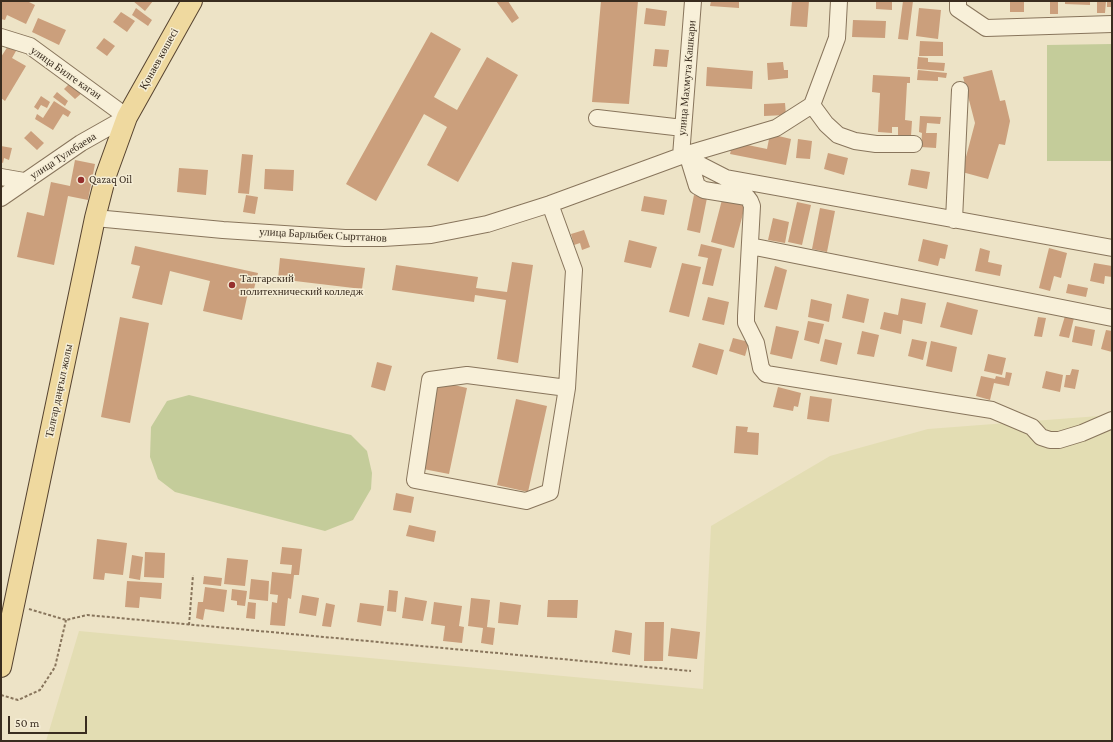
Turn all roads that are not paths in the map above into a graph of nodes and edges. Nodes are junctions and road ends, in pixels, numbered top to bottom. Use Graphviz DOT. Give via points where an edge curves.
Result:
graph roads {
  1 [pos="192,1"];
  2 [pos="693,1"];
  3 [pos="839,1"];
  4 [pos="958,1"];
  5 [pos="1112,24"];
  6 [pos="1,37"];
  7 [pos="960,90"];
  8 [pos="812,105"];
  9 [pos="126,116"];
  10 [pos="597,118"];
  11 [pos="683,128"];
  12 [pos="914,144"];
  13 [pos="685,158"];
  14 [pos="1,177"];
  15 [pos="24,181"];
  16 [pos="1,198"];
  17 [pos="550,204"];
  18 [pos="95,218"];
  19 [pos="954,220"];
  20 [pos="750,246"];
  21 [pos="1112,248"];
  22 [pos="1112,318"];
  23 [pos="567,388"];
  24 [pos="1112,420"];
  25 [pos="1,668"];
  1 -- 9 [label="main road, Қонаев көшесі"];
  2 -- 11 [label="street, улица Махмута Кашкари"];
  3 -- 8 [label="street" via="837,38"];
  4 -- 5 [label="street" via="958,9 986,28"];
  6 -- 9 [label="street, улица Билге каган" via="30,46"];
  7 -- 19 [label="street"];
  8 -- 12 [label="street" via="838,135 876,144"];
  8 -- 13 [label="street, улица Барлыбек Сырттанов" via="776,128"];
  9 -- 15 [label="street, улица Тулебаева"];
  9 -- 18 [label="main road, Талғар даңғыл жолы"];
  10 -- 11 [label="street"];
  11 -- 13 [label="street, улица Махмута Кашкари"];
  13 -- 17 [label="street, улица Барлыбек Сырттанов"];
  13 -- 19 [label="street" via="726,178"];
  13 -- 20 [label="street" via="697,186 704,190 747,197 750,201"];
  14 -- 15 [label="street"];
  15 -- 16 [label="street, улица Тулебаева"];
  17 -- 18 [label="street, улица Барлыбек Сырттанов" via="487,224 431,235 383,238 223,230"];
  17 -- 23 [label="street" via="574,270"];
  18 -- 25 [label="main road, Талғар даңғыл жолы"];
  19 -- 21 [label="street"];
  20 -- 22 [label="street"];
  20 -- 24 [label="street" via="746,323 756,343 761,368 766,374 992,410 1032,427 1041,437 1050,440 1065,439"];
  23 -- 23 [label="street" via="550,492 526,501 415,480 430,380 467,374"];
}
